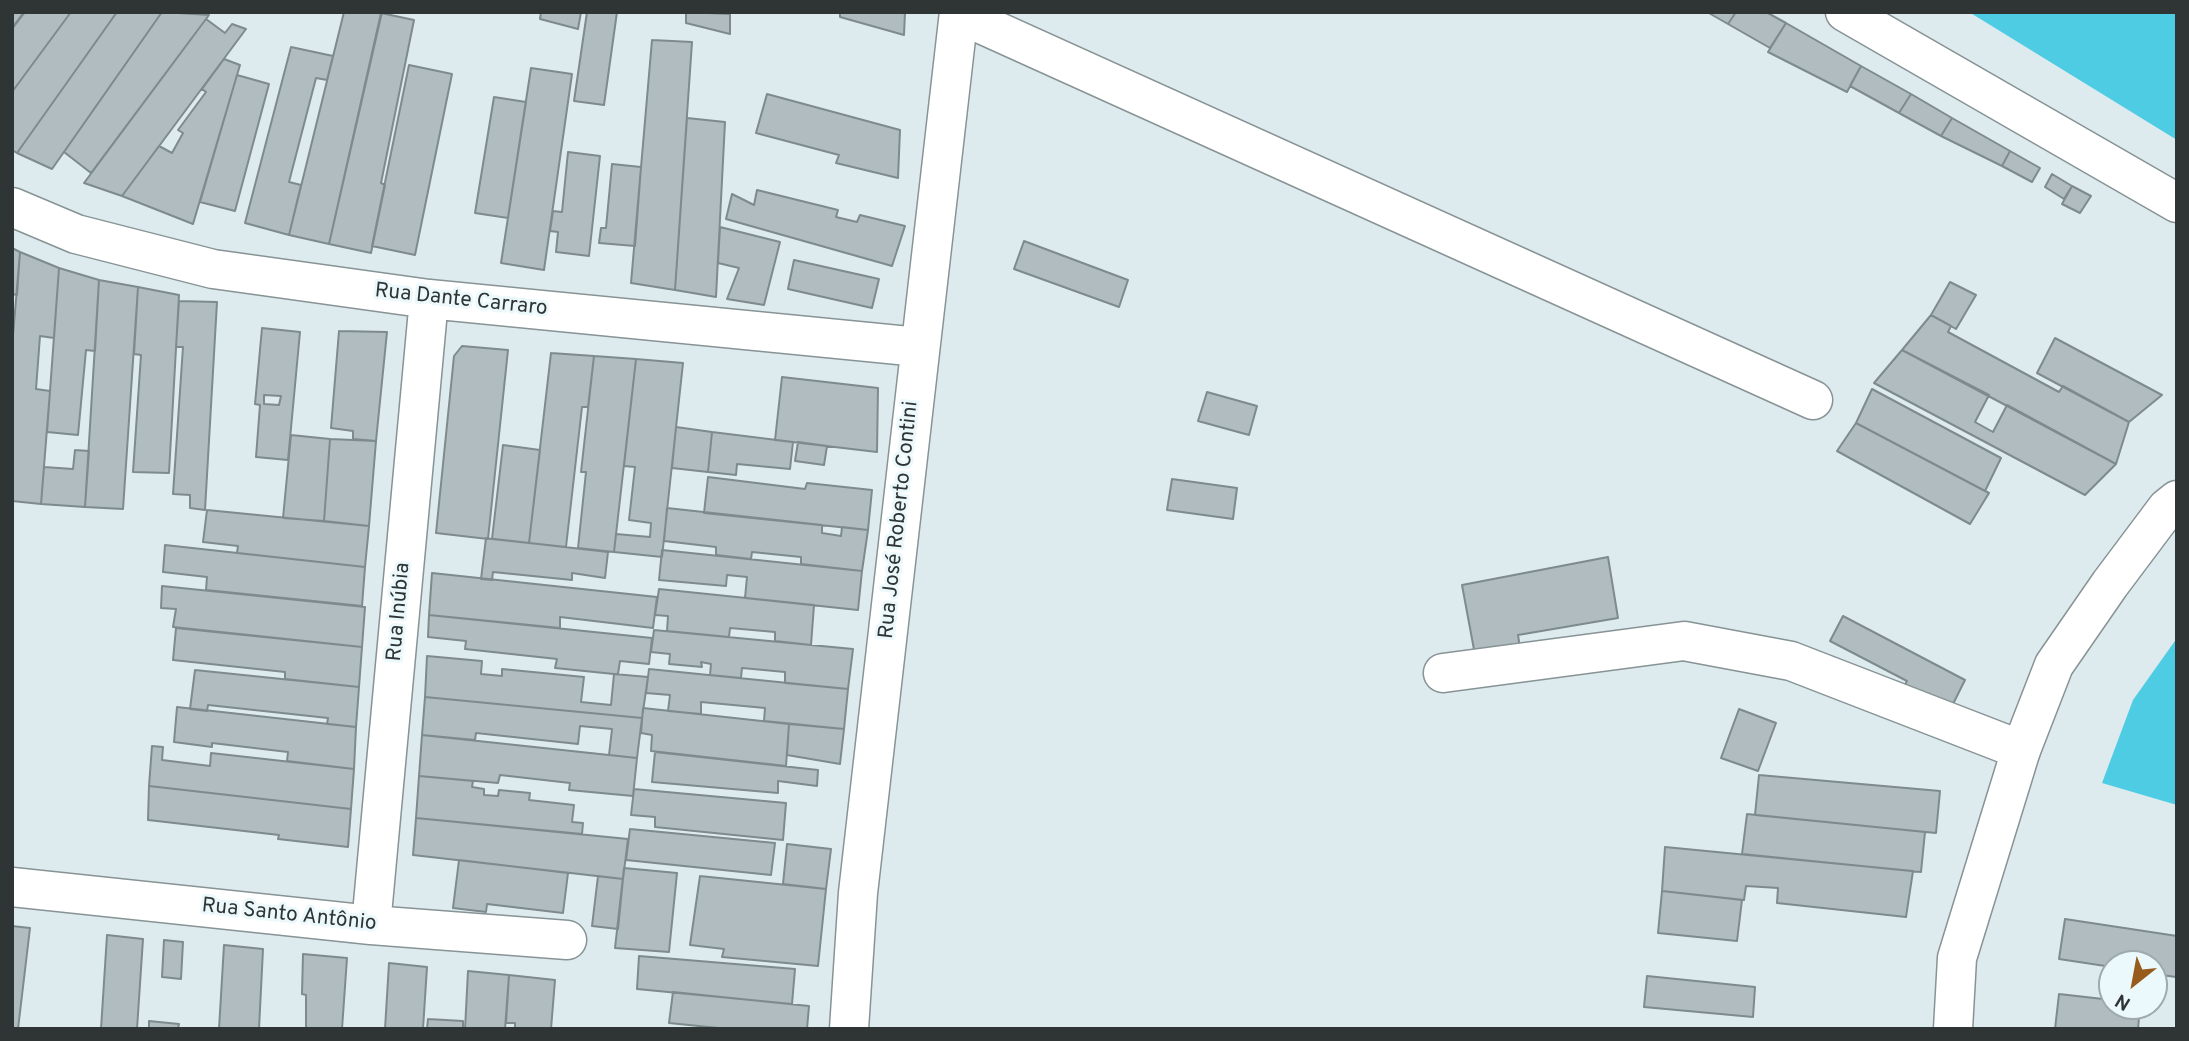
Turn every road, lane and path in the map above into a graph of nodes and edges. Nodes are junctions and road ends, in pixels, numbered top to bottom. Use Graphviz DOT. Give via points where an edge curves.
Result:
graph roads {
  1 [pos="1845,12"];
  2 [pos="959,13"];
  3 [pos="2177,203"];
  4 [pos="12,207"];
  5 [pos="429,299"];
  6 [pos="919,348"];
  7 [pos="1813,400"];
  8 [pos="2177,500"];
  9 [pos="1443,673"];
  10 [pos="2021,750"];
  11 [pos="12,887"];
  12 [pos="371,925"];
  13 [pos="567,940"];
  14 [pos="849,1029"];
  15 [pos="1953,1029"];
  1 -- 3 [label="street"];
  2 -- 6 [label="street, Rua José Roberto Contini"];
  2 -- 7 [label="street"];
  4 -- 5 [label="street, Rua Dante Carraro" via="76,234 214,269"];
  5 -- 6 [label="street, Rua Dante Carraro"];
  5 -- 12 [label="street, Rua Inúbia"];
  6 -- 14 [label="street, Rua José Roberto Contini" via="858,893"];
  8 -- 10 [label="street" via="2110,584 2054,665"];
  9 -- 10 [label="street" via="1684,641 1791,661"];
  10 -- 15 [label="street" via="1957,958"];
  11 -- 12 [label="street, Rua Santo Antônio"];
  12 -- 13 [label="street, Rua Santo Antônio"];
}
